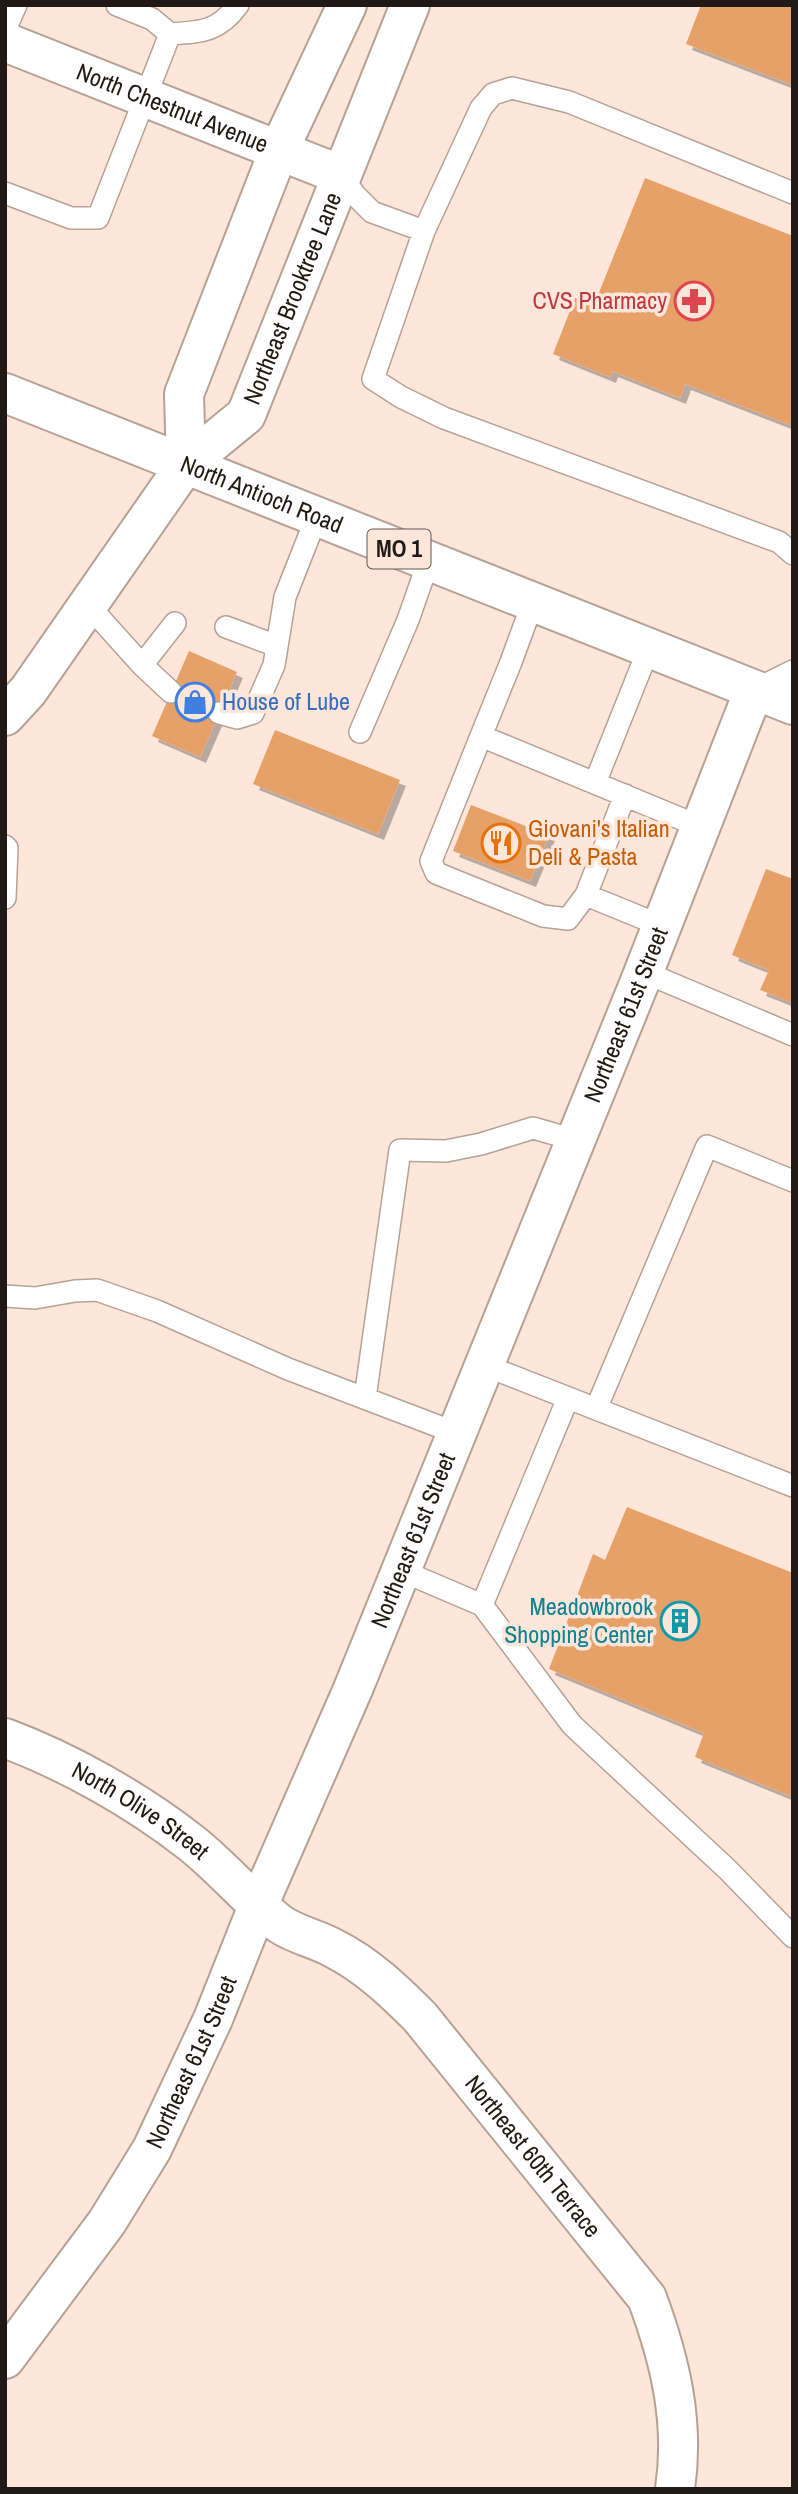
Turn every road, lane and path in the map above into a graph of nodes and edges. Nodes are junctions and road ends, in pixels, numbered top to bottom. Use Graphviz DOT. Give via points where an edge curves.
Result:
graph roads {
  1 [pos="16,5"];
  2 [pos="117,5"];
  3 [pos="238,5"];
  4 [pos="347,5"];
  5 [pos="410,5"];
  6 [pos="5,30"];
  7 [pos="170,34"];
  8 [pos="5,42"];
  9 [pos="145,97"];
  10 [pos="279,150"];
  11 [pos="341,175"];
  12 [pos="5,193"];
  13 [pos="793,193"];
  14 [pos="424,231"];
  15 [pos="5,393"];
  16 [pos="186,464"];
  17 [pos="317,516"];
  18 [pos="793,554"];
  19 [pos="429,560"];
  20 [pos="533,602"];
  21 [pos="88,604"];
  22 [pos="174,623"];
  23 [pos="226,627"];
  24 [pos="277,646"];
  25 [pos="649,648"];
  26 [pos="142,664"];
  27 [pos="793,671"];
  28 [pos="754,690"];
  29 [pos="171,692"];
  30 [pos="793,705"];
  31 [pos="219,713"];
  32 [pos="5,716"];
  33 [pos="360,732"];
  34 [pos="481,736"];
  35 [pos="595,783"];
  36 [pos="625,795"];
  37 [pos="701,827"];
  38 [pos="5,846"];
  39 [pos="586,895"];
  40 [pos="5,898"];
  41 [pos="662,926"];
  42 [pos="643,972"];
  43 [pos="793,1035"];
  44 [pos="575,1140"];
  45 [pos="793,1181"];
  46 [pos="5,1296"];
  47 [pos="484,1364"];
  48 [pos="365,1398"];
  49 [pos="568,1398"];
  50 [pos="596,1409"];
  51 [pos="456,1433"];
  52 [pos="793,1486"];
  53 [pos="400,1570"];
  54 [pos="482,1605"];
  55 [pos="5,1738"];
  56 [pos="258,1906"];
  57 [pos="793,1937"];
  58 [pos="5,2359"];
  59 [pos="675,2489"];
  1 -- 6 [label="lane"];
  2 -- 7 [label="lane" via="152,19"];
  3 -- 7 [label="lane" via="206,32"];
  4 -- 10 [label="street"];
  5 -- 11 [label="street, Northeast Brooktree Lane"];
  7 -- 9 [label="lane"];
  8 -- 9 [label="street, North Chestnut Avenue"];
  9 -- 10 [label="street, North Chestnut Avenue"];
  9 -- 12 [label="lane" via="98,218 71,218"];
  10 -- 11 [label="street, North Chestnut Avenue"];
  10 -- 16 [label="street" via="184,394"];
  11 -- 14 [label="lane" via="372,212"];
  11 -- 16 [label="street, Northeast Brooktree Lane" via="246,415"];
  13 -- 14 [label="lane" via="569,102 512,88 493,94 481,108"];
  14 -- 18 [label="lane" via="373,379 444,418 779,542"];
  15 -- 16 [label="street, North Antioch Road / MO 1"];
  16 -- 17 [label="street, North Antioch Road / MO 1"];
  16 -- 21 [label="street, Northeast Brooktree Lane"];
  17 -- 19 [label="street, North Antioch Road / MO 1"];
  17 -- 24 [label="lane" via="285,597"];
  19 -- 20 [label="street, North Antioch Road / MO 1"];
  19 -- 33 [label="lane"];
  20 -- 25 [label="street, North Antioch Road / MO 1"];
  20 -- 34 [label="lane"];
  21 -- 26 [label="lane"];
  21 -- 32 [label="street, Northeast Brooktree Lane" via="28,691"];
  22 -- 26 [label="lane"];
  23 -- 24 [label="lane"];
  24 -- 31 [label="lane" via="274,665 253,713 237,718"];
  25 -- 28 [label="street, North Antioch Road / MO 1"];
  25 -- 35 [label="lane"];
  26 -- 29 [label="lane"];
  27 -- 28 [label="lane"];
  28 -- 30 [label="street, North Antioch Road / MO 1"];
  28 -- 37 [label="street, Northeast 61st Street"];
  34 -- 35 [label="lane"];
  34 -- 39 [label="lane" via="431,861 436,873 543,916 568,919"];
  35 -- 36 [label="lane"];
  36 -- 37 [label="lane"];
  36 -- 39 [label="lane"];
  37 -- 41 [label="street, Northeast 61st Street"];
  38 -- 40 [label="lane"];
  39 -- 41 [label="lane"];
  41 -- 42 [label="street, Northeast 61st Street"];
  42 -- 43 [label="lane"];
  42 -- 44 [label="street, Northeast 61st Street"];
  44 -- 47 [label="street, Northeast 61st Street"];
  44 -- 48 [label="lane" via="533,1128 446,1151 400,1150"];
  45 -- 50 [label="lane" via="707,1146"];
  46 -- 48 [label="lane" via="35,1298 97,1290"];
  47 -- 49 [label="lane"];
  47 -- 51 [label="street, Northeast 61st Street"];
  48 -- 51 [label="lane"];
  49 -- 50 [label="lane"];
  49 -- 54 [label="lane"];
  50 -- 52 [label="lane"];
  51 -- 53 [label="street, Northeast 61st Street"];
  53 -- 54 [label="lane"];
  53 -- 56 [label="street, Northeast 61st Street"];
  54 -- 57 [label="lane" via="572,1725"];
  55 -- 56 [label="street, North Olive Street" via="113,1791 190,1842"];
  56 -- 58 [label="street, Northeast 61st Street" via="213,2019 152,2148 107,2222"];
  56 -- 59 [label="street, Northeast 60th Terrace" via="284,1926 334,1948 381,1979 420,2017 647,2298 674,2390 678,2435"];
}
